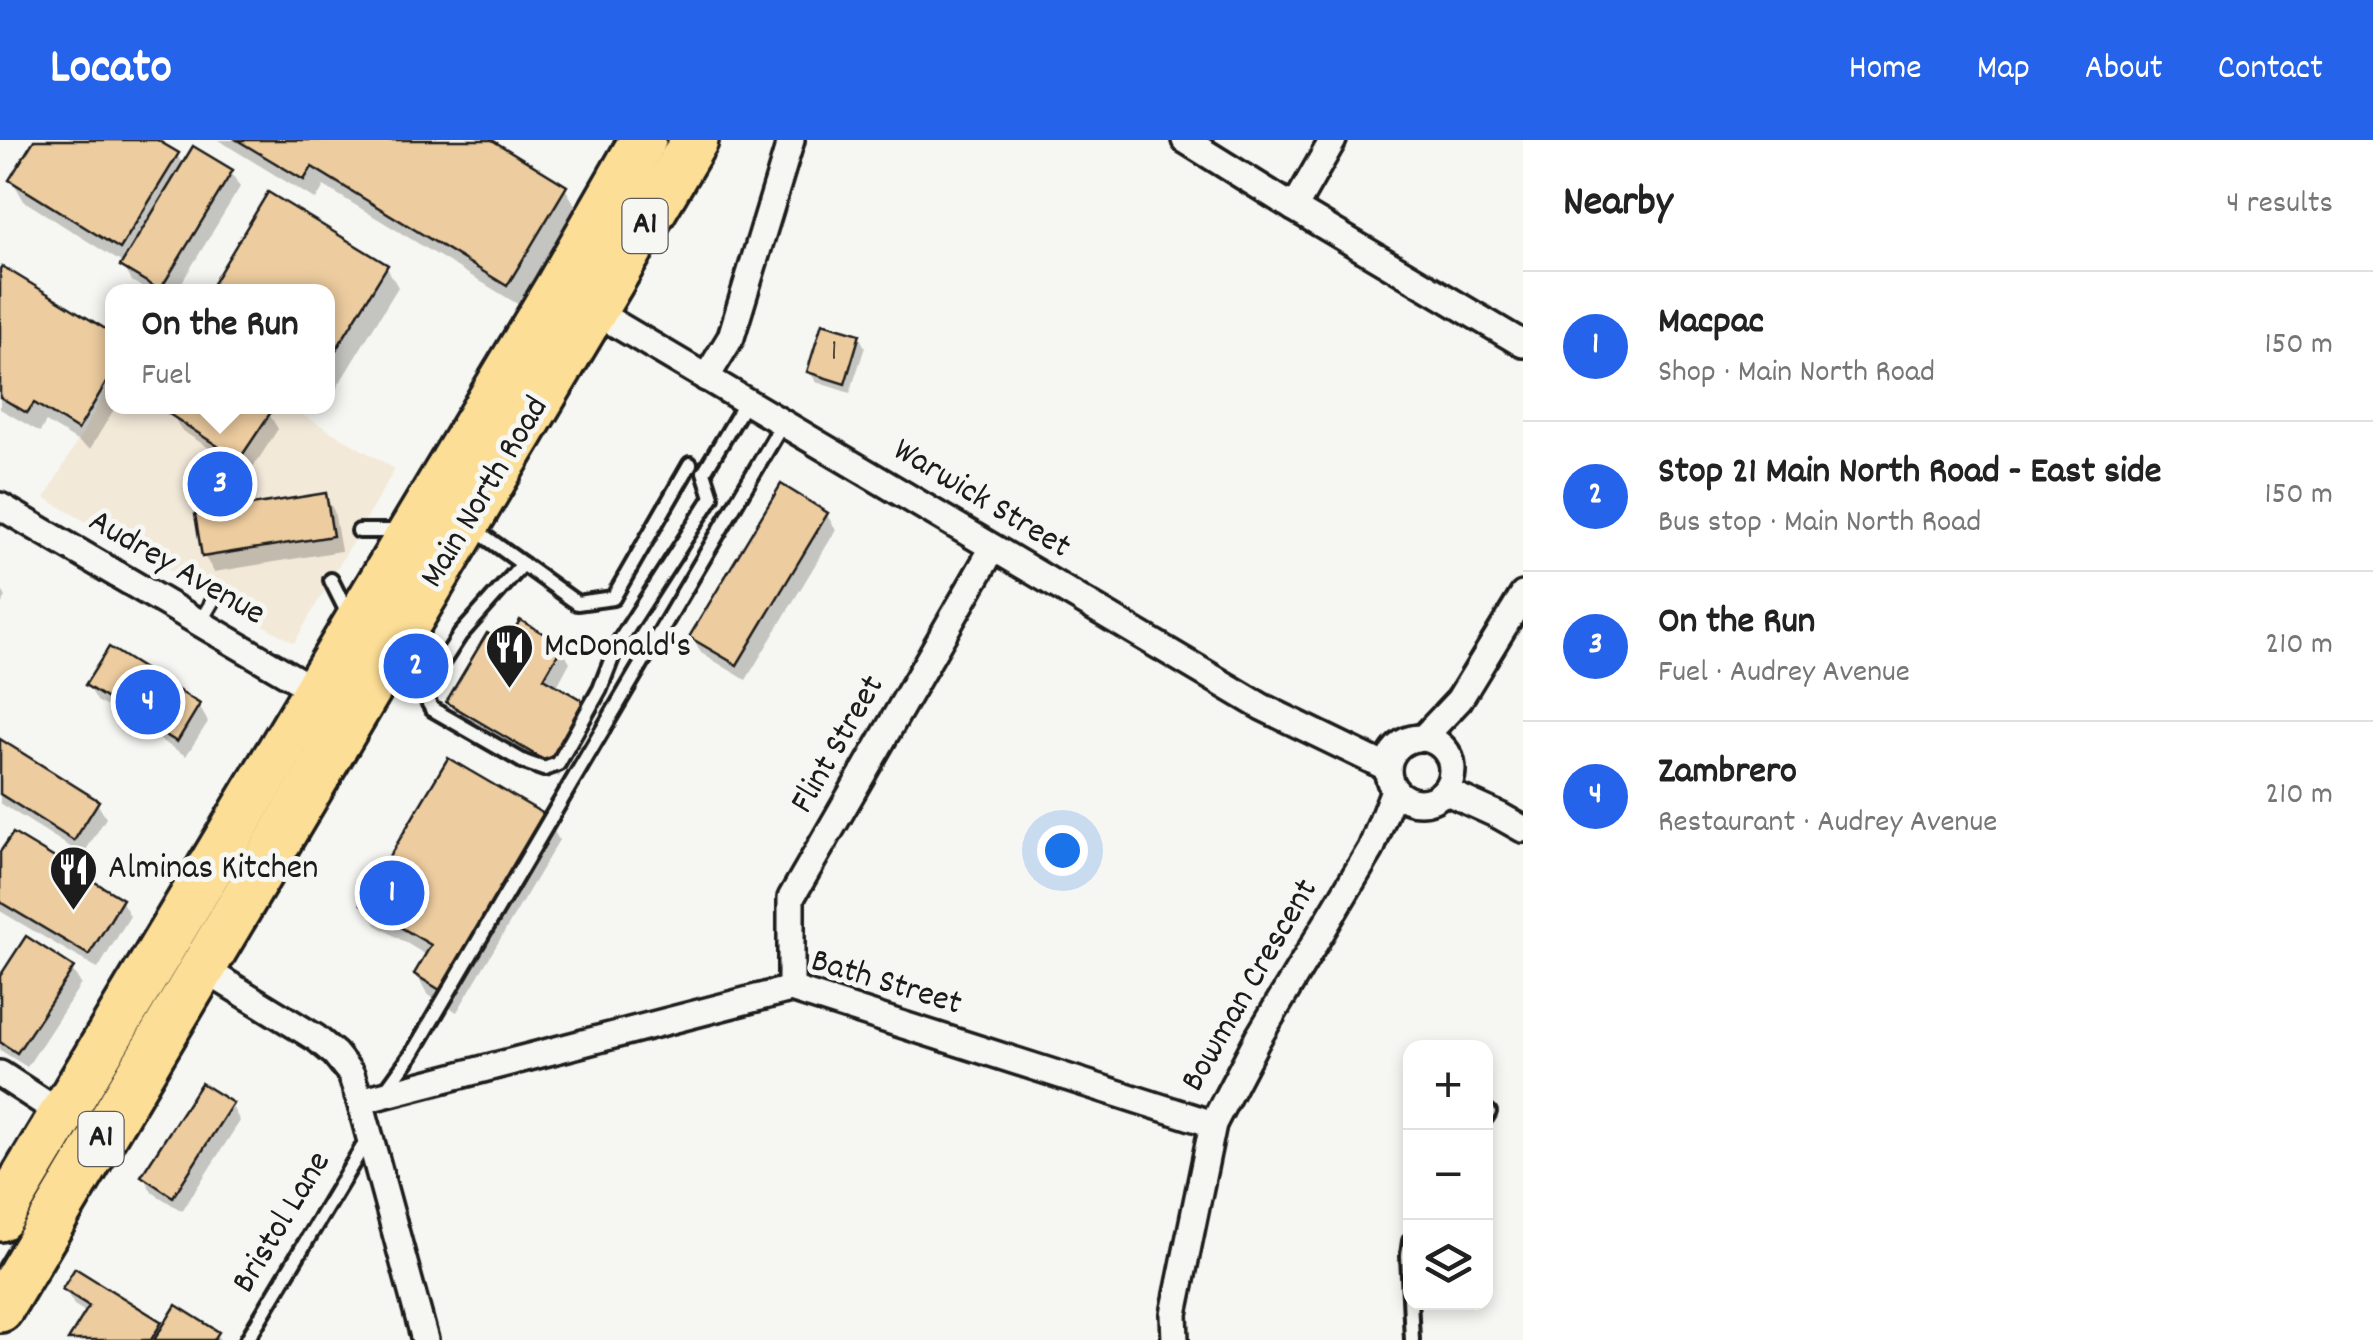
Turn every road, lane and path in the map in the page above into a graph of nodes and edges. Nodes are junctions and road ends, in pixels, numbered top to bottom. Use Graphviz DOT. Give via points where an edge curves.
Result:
graph roads {
  1 [pos="643,140"];
  2 [pos="696,140"];
  3 [pos="791,140"];
  4 [pos="1184,140"];
  5 [pos="1333,140"];
  6 [pos="1294,208"];
  7 [pos="576,300"];
  8 [pos="1523,344"];
  9 [pos="706,378"];
  10 [pos="746,402"];
  11 [pos="782,423"];
  12 [pos="690,464"];
  13 [pos="0,506"];
  14 [pos="466,524"];
  15 [pos="412,530"];
  16 [pos="359,532"];
  17 [pos="993,548"];
  18 [pos="523,564"];
  19 [pos="331,580"];
  20 [pos="1523,595"];
  21 [pos="215,597"];
  22 [pos="199,624"];
  23 [pos="354,627"];
  24 [pos="316,691"];
  25 [pos="355,714"];
  26 [pos="1442,762"];
  27 [pos="1398,777"];
  28 [pos="1523,829"];
  29 [pos="163,946"];
  30 [pos="202,968"];
  31 [pos="791,989"];
  32 [pos="0,1074"];
  33 [pos="371,1098"];
  34 [pos="63,1115"];
  35 [pos="1214,1124"];
  36 [pos="370,1136"];
  37 [pos="0,1218"];
  38 [pos="0,1309"];
  39 [pos="1411,1310"];
  40 [pos="247,1340"];
  41 [pos="424,1340"];
  42 [pos="1176,1340"];
  43 [pos="1412,1340"];
  1 -- 7 [label="highway, Main North Road / A1"];
  2 -- 7 [label="highway, Main North Road / A1"];
  3 -- 9 [label="street" via="731,337"];
  4 -- 6 [label="street"];
  5 -- 6 [label="street"];
  6 -- 8 [label="street"];
  7 -- 9 [label="street, Warwick Street"];
  7 -- 14 [label="highway, Main North Road / A1"];
  7 -- 15 [label="highway, Main North Road / A1"];
  9 -- 10 [label="street, Warwick Street"];
  10 -- 11 [label="street, Warwick Street"];
  10 -- 18 [label="lane" via="704,472 712,497 617,645 558,764 544,769 464,728 427,700 427,686 460,634"];
  11 -- 17 [label="street, Warwick Street"];
  11 -- 33 [label="lane" via="412,1054"];
  12 -- 18 [label="lane" via="613,598 578,603"];
  13 -- 22 [label="street, Audrey Avenue"];
  14 -- 18 [label="lane"];
  14 -- 25 [label="highway, Main North Road / A1"];
  15 -- 16 [label="lane"];
  15 -- 23 [label="highway, Main North Road / A1"];
  17 -- 27 [label="street, Warwick Street" via="1262,708"];
  17 -- 31 [label="street, Flint Street" via="791,898"];
  19 -- 23 [label="lane"];
  20 -- 26 [label="street" via="1459,700"];
  21 -- 22 [label="lane"];
  22 -- 24 [label="street, Audrey Avenue"];
  23 -- 24 [label="highway, Main North Road / A1"];
  24 -- 25 [label="highway"];
  24 -- 29 [label="highway, Main North Road / A1"];
  25 -- 30 [label="highway, Main North Road / A1"];
  26 -- 27 [label="street" via="1414,739"];
  26 -- 27 [label="street" via="1436,799 1424,802"];
  26 -- 28 [label="street"];
  27 -- 35 [label="street, Bowman Crescent" via="1370,849"];
  29 -- 30 [label="highway"];
  29 -- 34 [label="highway, Main North Road / A1"];
  30 -- 33 [label="street" via="316,1038"];
  30 -- 38 [label="highway, Main North Road / A1"];
  31 -- 33 [label="street, Bath Street"];
  31 -- 35 [label="street, Bath Street"];
  32 -- 34 [label="street"];
  33 -- 36 [label="street"];
  34 -- 37 [label="highway, Main North Road / A1"];
  35 -- 42 [label="street, Bowman Crescent" via="1174,1314"];
  36 -- 40 [label="lane, Bristol Lane"];
  36 -- 41 [label="street"];
  39 -- 43 [label="lane"];
}
